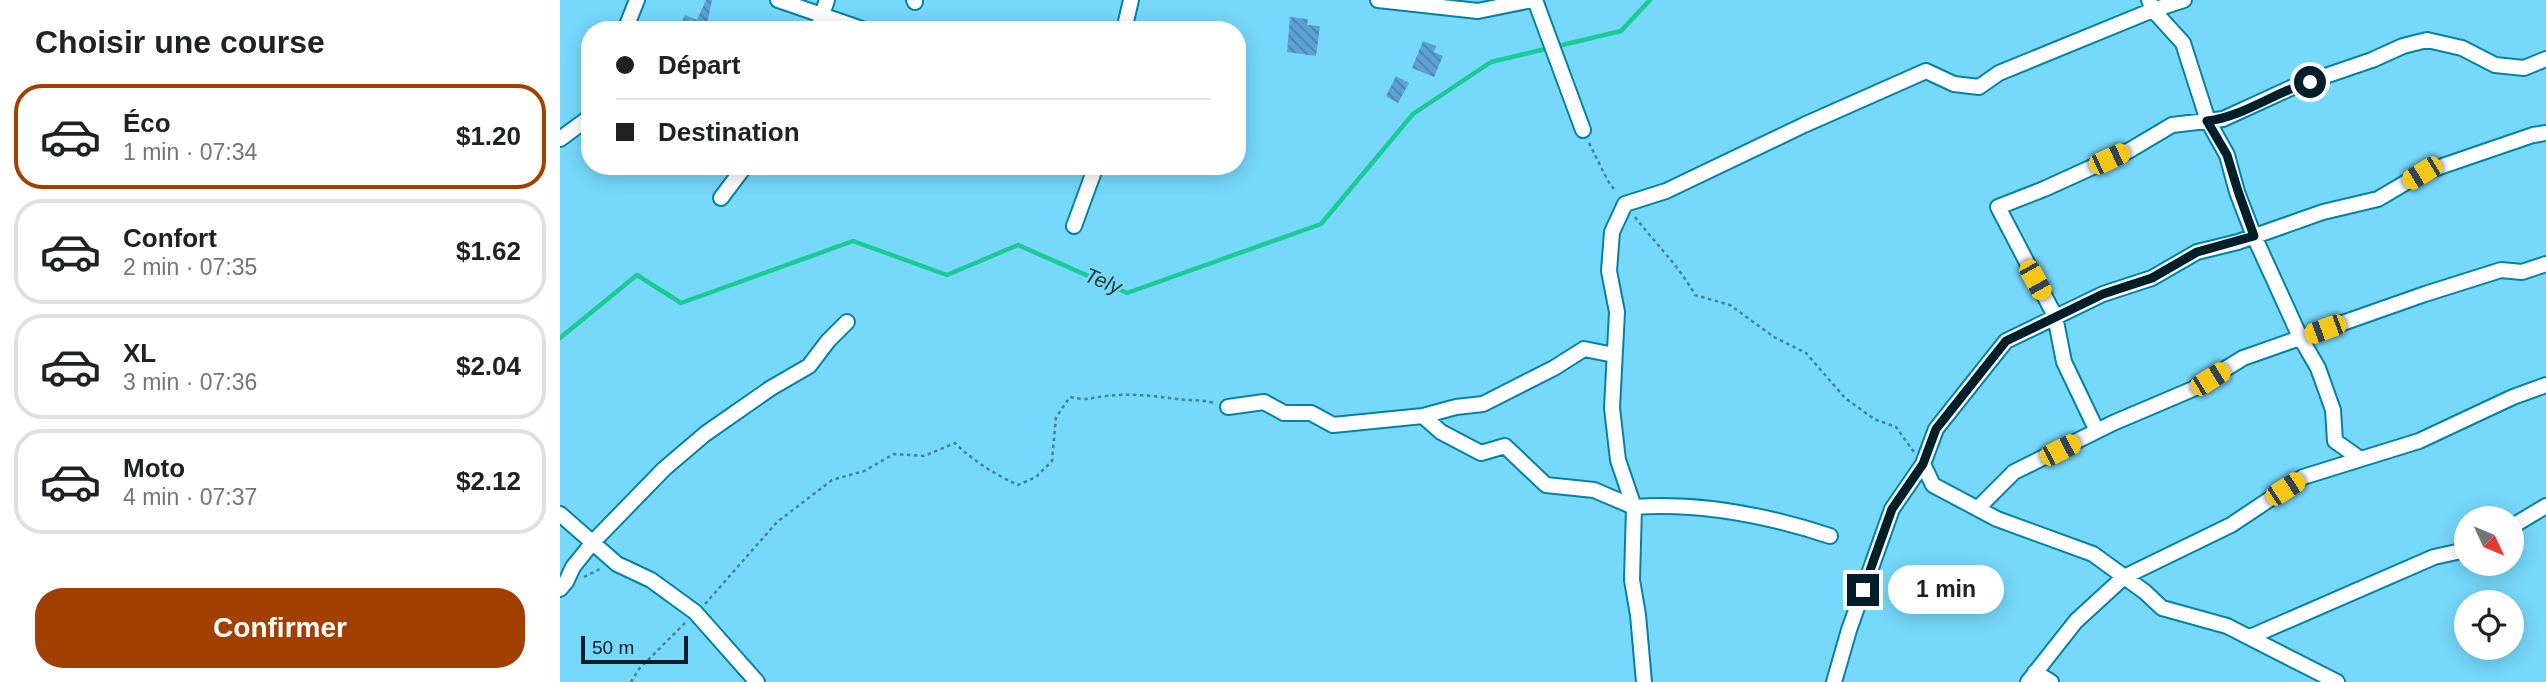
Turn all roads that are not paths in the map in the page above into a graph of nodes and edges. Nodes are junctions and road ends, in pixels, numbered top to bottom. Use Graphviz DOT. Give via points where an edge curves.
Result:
graph roads {
  1 [pos="638,0"];
  2 [pos="778,0"];
  3 [pos="828,0"];
  4 [pos="840,0"];
  5 [pos="1131,0"];
  6 [pos="1378,0"];
  7 [pos="1534,0"];
  8 [pos="2184,0"];
  9 [pos="2151,5"];
  10 [pos="822,15"];
  11 [pos="629,21"];
  12 [pos="820,21"];
  13 [pos="839,21"];
  14 [pos="1126,21"];
  15 [pos="2546,59"];
  16 [pos="2207,121"];
  17 [pos="581,124"];
  18 [pos="1583,130"];
  19 [pos="2546,133"];
  20 [pos="560,139"];
  21 [pos="738,175"];
  22 [pos="1093,175"];
  23 [pos="721,198"];
  24 [pos="1074,226"];
  25 [pos="2254,236"];
  26 [pos="2546,264"];
  27 [pos="2055,316"];
  28 [pos="847,322"];
  29 [pos="2300,337"];
  30 [pos="1614,355"];
  31 [pos="2546,385"];
  32 [pos="1228,407"];
  33 [pos="1423,416"];
  34 [pos="2097,431"];
  35 [pos="2359,458"];
  36 [pos="1923,464"];
  37 [pos="2546,506"];
  38 [pos="1634,507"];
  39 [pos="1978,509"];
  40 [pos="560,514"];
  41 [pos="2524,519"];
  42 [pos="1830,536"];
  43 [pos="593,541"];
  44 [pos="2454,553"];
  45 [pos="2124,577"];
  46 [pos="563,586"];
  47 [pos="2250,637"];
  48 [pos="2032,677"];
  49 [pos="757,682"];
  50 [pos="1644,682"];
  51 [pos="1834,682"];
  52 [pos="2051,682"];
  53 [pos="2337,682"];
  1 -- 11 [label="street"];
  2 -- 10 [label="street"];
  3 -- 10 [label="street"];
  4 -- 10 [label="street"];
  5 -- 14 [label="street"];
  6 -- 7 [label="street" via="1478,11"];
  7 -- 18 [label="street"];
  8 -- 9 [label="street"];
  9 -- 16 [label="street" via="2183,43"];
  9 -- 30 [label="street" via="1979,86 1954,84 1926,71 1666,191 1625,204 1612,232 1609,271 1617,312"];
  10 -- 12 [label="street"];
  10 -- 13 [label="street"];
  15 -- 16 [label="street" via="2524,68 2495,65 2462,48 2427,40 2293,87 2223,119"];
  16 -- 25 [label="street" via="2227,155"];
  16 -- 27 [label="street" via="2172,125 2098,164 1998,207"];
  17 -- 20 [label="street"];
  19 -- 25 [label="street" via="2422,173 2378,199"];
  21 -- 23 [label="street"];
  22 -- 24 [label="street"];
  25 -- 27 [label="street" via="2197,252 2152,278"];
  25 -- 29 [label="street"];
  26 -- 29 [label="street" via="2522,272 2501,270"];
  27 -- 34 [label="street" via="2064,362"];
  27 -- 36 [label="street" via="2006,341 1936,429"];
  28 -- 43 [label="street" via="809,366 705,433"];
  29 -- 34 [label="street" via="2243,358 2193,389"];
  29 -- 35 [label="street" via="2318,368 2333,410 2334,441"];
  30 -- 33 [label="street" via="1584,349 1483,404"];
  30 -- 38 [label="street" via="1612,408 1618,460"];
  31 -- 35 [label="street" via="2418,441"];
  32 -- 33 [label="street" via="1264,402 1284,413 1311,412 1333,425"];
  33 -- 38 [label="street" via="1441,432 1480,453 1505,446 1546,485 1594,490"];
  34 -- 39 [label="street" via="2014,472"];
  35 -- 45 [label="street" via="2304,477 2231,525"];
  36 -- 39 [label="street" via="1933,485"];
  36 -- 51 [label="street" via="1892,509"];
  37 -- 41 [label="street"];
  38 -- 42 [label="street" via="1709,508"];
  38 -- 50 [label="street" via="1632,580"];
  39 -- 45 [label="street" via="2093,554"];
  40 -- 43 [label="street"];
  43 -- 46 [label="street"];
  43 -- 49 [label="street" via="617,564 695,611"];
  44 -- 47 [label="street" via="2434,557"];
  45 -- 47 [label="street" via="2162,608"];
  45 -- 48 [label="street" via="2076,621"];
  47 -- 53 [label="street"];
  48 -- 52 [label="street"];
}
